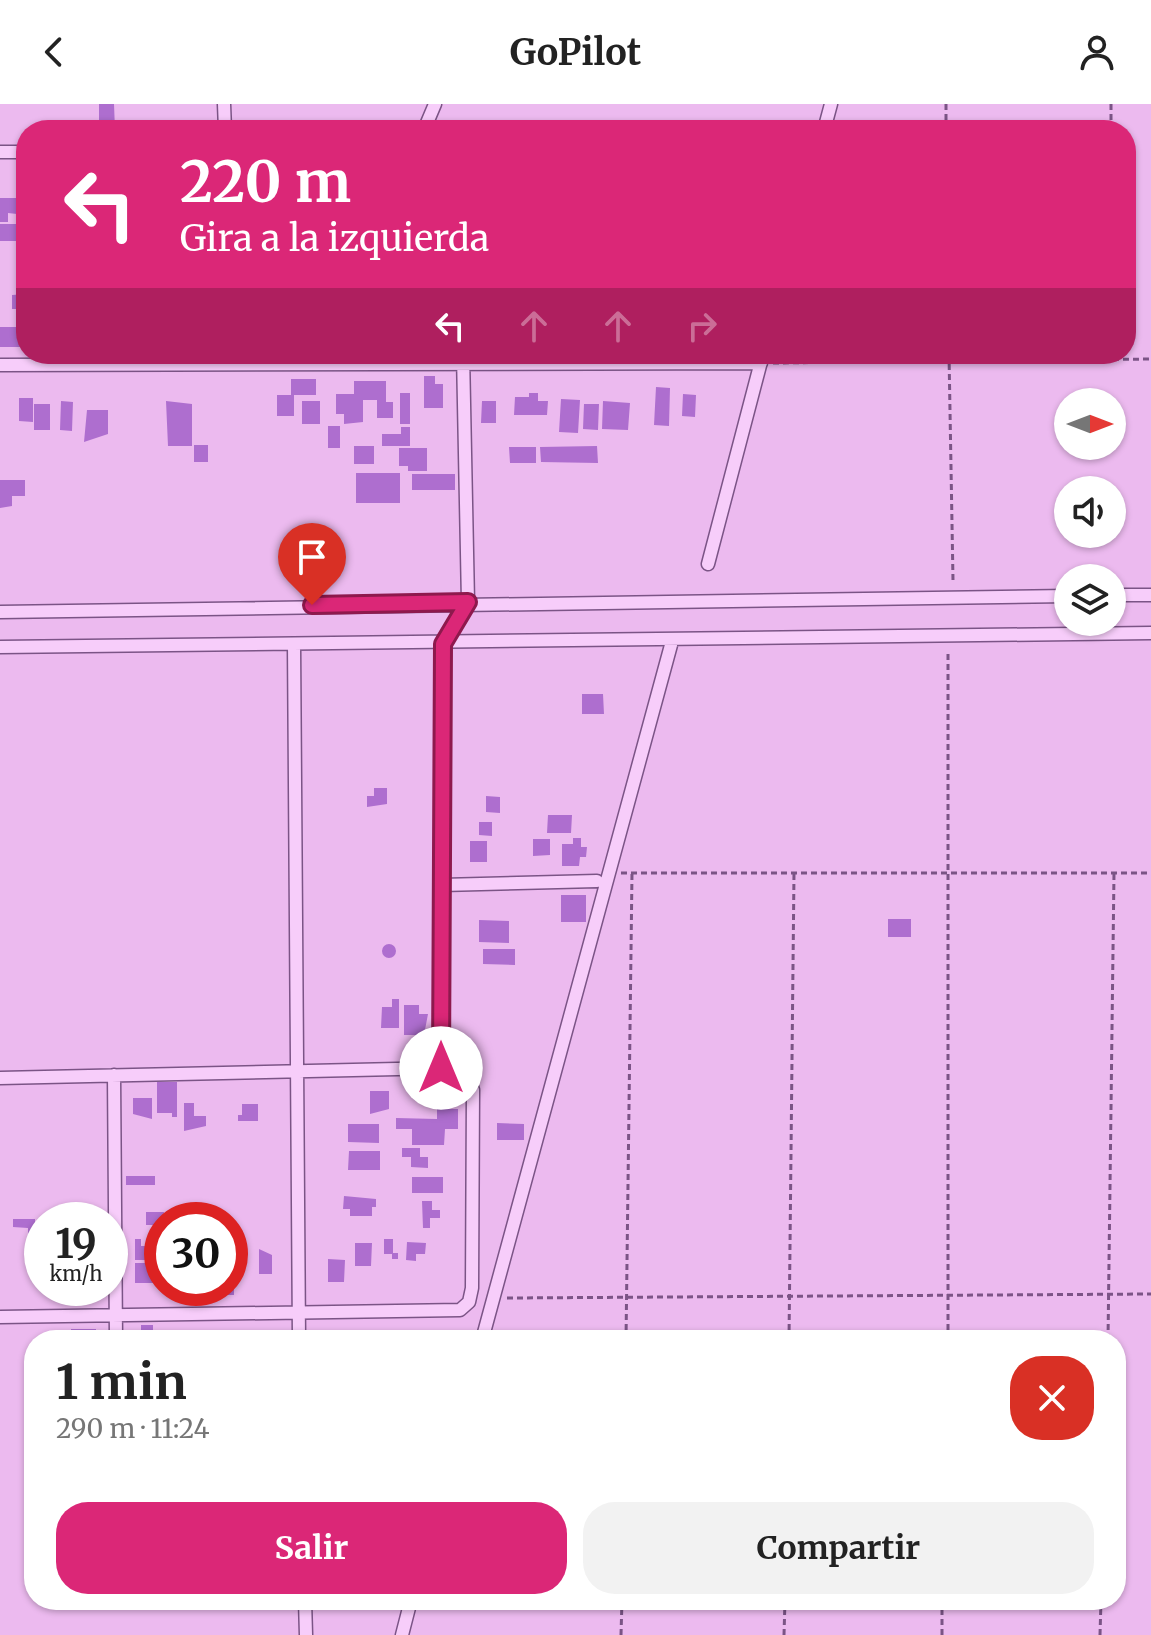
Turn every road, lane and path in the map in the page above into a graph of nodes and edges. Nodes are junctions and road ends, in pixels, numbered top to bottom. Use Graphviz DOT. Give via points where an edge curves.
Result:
graph roads {
  1 [pos="46,364"];
  2 [pos="464,364"];
  3 [pos="761,364"];
  4 [pos="949,364"];
  5 [pos="0,365"];
  6 [pos="708,564"];
  7 [pos="953,580"];
  8 [pos="1126,595"];
  9 [pos="1151,595"];
  10 [pos="1054,596"];
  11 [pos="468,602"];
  12 [pos="0,612"];
  13 [pos="1151,633"];
  14 [pos="444,642"];
  15 [pos="294,644"];
  16 [pos="671,645"];
  17 [pos="0,647"];
  18 [pos="948,654"];
  19 [pos="609,873"];
  20 [pos="632,873"];
  21 [pos="794,873"];
  22 [pos="949,873"];
  23 [pos="1114,873"];
  24 [pos="1151,873"];
  25 [pos="597,881"];
  26 [pos="442,885"];
  27 [pos="441,1068"];
  28 [pos="298,1071"];
  29 [pos="114,1075"];
  30 [pos="0,1078"];
  31 [pos="1151,1294"];
  32 [pos="949,1295"];
  33 [pos="1109,1295"];
  34 [pos="790,1296"];
  35 [pos="627,1297"];
  36 [pos="493,1298"];
  37 [pos="298,1312"];
  38 [pos="115,1315"];
  39 [pos="0,1317"];
  40 [pos="116,1330"];
  41 [pos="299,1330"];
  42 [pos="485,1330"];
  43 [pos="626,1330"];
  44 [pos="789,1330"];
  45 [pos="948,1330"];
  46 [pos="1108,1330"];
  47 [pos="305,1610"];
  48 [pos="408,1610"];
  49 [pos="622,1610"];
  50 [pos="785,1610"];
  51 [pos="942,1610"];
  52 [pos="1101,1610"];
  53 [pos="306,1635"];
  54 [pos="402,1635"];
  55 [pos="621,1635"];
  56 [pos="784,1635"];
  57 [pos="942,1635"];
  58 [pos="1100,1635"];
  1 -- 5 [label="street"];
  2 -- 11 [label="street"];
  3 -- 6 [label="street"];
  4 -- 7 [label="path"];
  8 -- 9 [label="street"];
  10 -- 11 [label="street"];
  11 -- 12 [label="street"];
  11 -- 14 [label="street"];
  13 -- 14 [label="street"];
  14 -- 15 [label="street"];
  14 -- 26 [label="street"];
  15 -- 17 [label="street"];
  15 -- 28 [label="street"];
  16 -- 19 [label="street"];
  18 -- 22 [label="path"];
  19 -- 20 [label="path"];
  19 -- 36 [label="street"];
  20 -- 21 [label="path"];
  20 -- 35 [label="path"];
  21 -- 22 [label="path"];
  21 -- 34 [label="path"];
  22 -- 23 [label="path"];
  22 -- 32 [label="path"];
  23 -- 24 [label="path"];
  23 -- 33 [label="path"];
  25 -- 26 [label="street"];
  26 -- 27 [label="street"];
  27 -- 28 [label="street"];
  27 -- 37 [label="street" via="467,1074 473,1090 469,1302 460,1310"];
  28 -- 29 [label="street"];
  28 -- 37 [label="street"];
  29 -- 30 [label="street"];
  29 -- 38 [label="street"];
  31 -- 33 [label="path"];
  32 -- 33 [label="path"];
  32 -- 34 [label="path"];
  32 -- 45 [label="path"];
  33 -- 46 [label="path"];
  34 -- 35 [label="path"];
  34 -- 44 [label="path"];
  35 -- 36 [label="path"];
  35 -- 43 [label="path"];
  36 -- 42 [label="street"];
  37 -- 38 [label="street"];
  37 -- 41 [label="street"];
  38 -- 39 [label="street"];
  38 -- 40 [label="street"];
  47 -- 53 [label="street"];
  48 -- 54 [label="street"];
  49 -- 55 [label="path"];
  50 -- 56 [label="path"];
  51 -- 57 [label="path"];
  52 -- 58 [label="path"];
}
